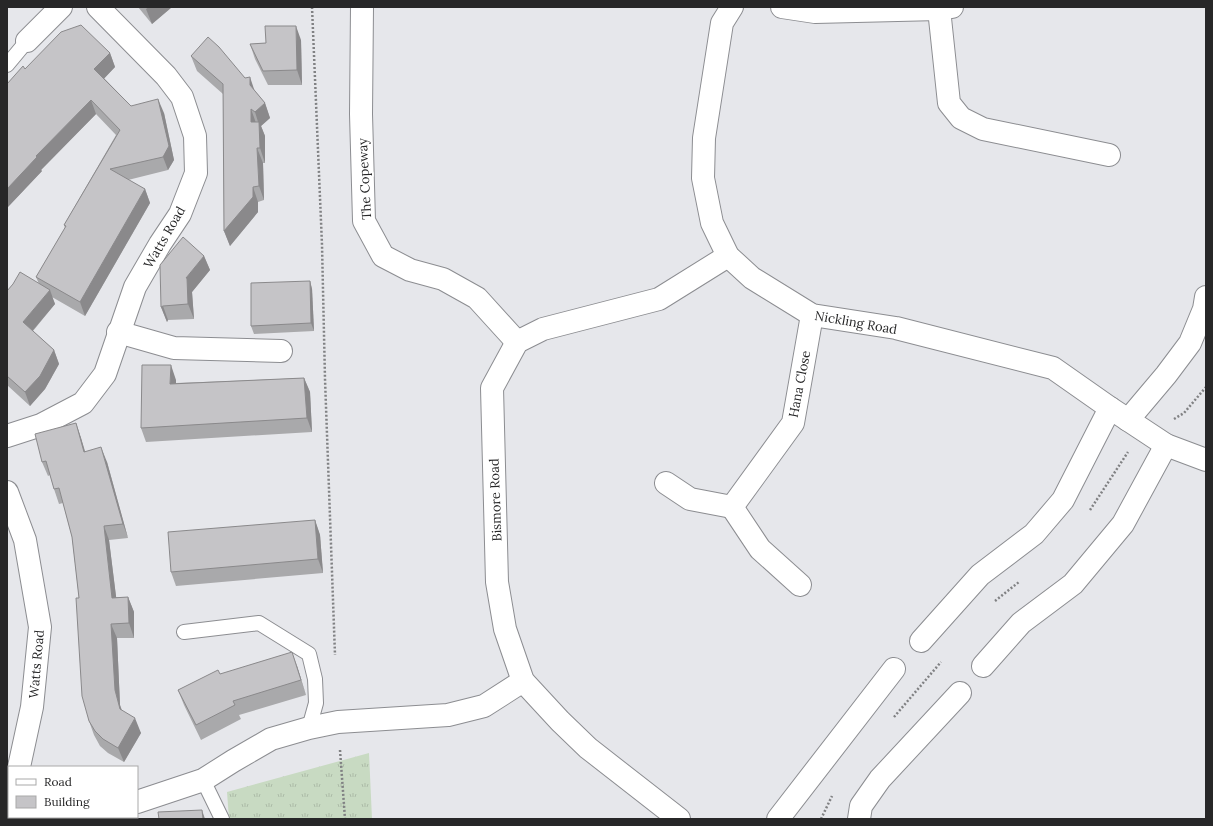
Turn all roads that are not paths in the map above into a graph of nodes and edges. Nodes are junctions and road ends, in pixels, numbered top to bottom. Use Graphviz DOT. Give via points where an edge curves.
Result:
graph roads {
  1 [pos="61,7"];
  2 [pos="98,7"];
  3 [pos="362,7"];
  4 [pos="732,7"];
  5 [pos="782,7"];
  6 [pos="945,8"];
  7 [pos="26,41"];
  8 [pos="7,64"];
  9 [pos="1109,155"];
  10 [pos="728,256"];
  11 [pos="1206,297"];
  12 [pos="812,315"];
  13 [pos="118,332"];
  14 [pos="517,342"];
  15 [pos="281,351"];
  16 [pos="1110,408"];
  17 [pos="1135,425"];
  18 [pos="7,436"];
  19 [pos="1166,445"];
  20 [pos="1206,460"];
  21 [pos="666,483"];
  22 [pos="7,492"];
  23 [pos="732,507"];
  24 [pos="800,586"];
  25 [pos="184,632"];
  26 [pos="921,641"];
  27 [pos="983,666"];
  28 [pos="894,669"];
  29 [pos="523,681"];
  30 [pos="960,693"];
  31 [pos="309,728"];
  32 [pos="19,766"];
  33 [pos="203,780"];
  34 [pos="138,802"];
  35 [pos="222,819"];
  36 [pos="679,819"];
  37 [pos="778,819"];
  38 [pos="859,819"];
  1 -- 7 [label="street"];
  2 -- 13 [label="street, Watts Road" via="166,76 182,97 195,136 196,173 180,214 135,287"];
  3 -- 14 [label="street, The Copeway" via="364,222 383,256 410,270 443,279 477,298"];
  4 -- 10 [label="street, Nickling Road" via="722,23 704,138 703,178 712,223"];
  5 -- 6 [label="street" via="815,12"];
  6 -- 9 [label="street" via="949,103 961,118 984,130"];
  7 -- 8 [label="lane"];
  10 -- 12 [label="street, Nickling Road" via="752,278"];
  10 -- 14 [label="street" via="659,299 544,329"];
  11 -- 17 [label="street" via="1204,309 1190,343 1166,375"];
  12 -- 16 [label="street, Nickling Road" via="896,328 1053,368"];
  12 -- 23 [label="street, Hana Close" via="793,423"];
  13 -- 15 [label="street" via="174,348"];
  13 -- 18 [label="street, Watts Road" via="105,374 82,403 41,425"];
  14 -- 29 [label="street, Bismore Road" via="492,388 498,582 505,629"];
  16 -- 17 [label="street, Nickling Road"];
  16 -- 26 [label="street" via="1062,500 1034,534 980,575"];
  17 -- 19 [label="street, Nickling Road"];
  19 -- 20 [label="street, Nickling Road"];
  19 -- 27 [label="street" via="1123,524 1073,584 1021,623"];
  21 -- 23 [label="street" via="690,499"];
  22 -- 32 [label="street, Watts Road" via="25,540 40,627 32,707"];
  23 -- 24 [label="street" via="760,549"];
  25 -- 31 [label="lane" via="259,623 309,654 315,679 316,703"];
  28 -- 37 [label="street"];
  29 -- 31 [label="street" via="484,706 448,715 338,722"];
  29 -- 36 [label="street, Bismore Road" via="588,748"];
  30 -- 38 [label="street" via="880,779 861,806"];
  31 -- 33 [label="street" via="271,739"];
  33 -- 34 [label="street"];
  33 -- 35 [label="lane"];
}
